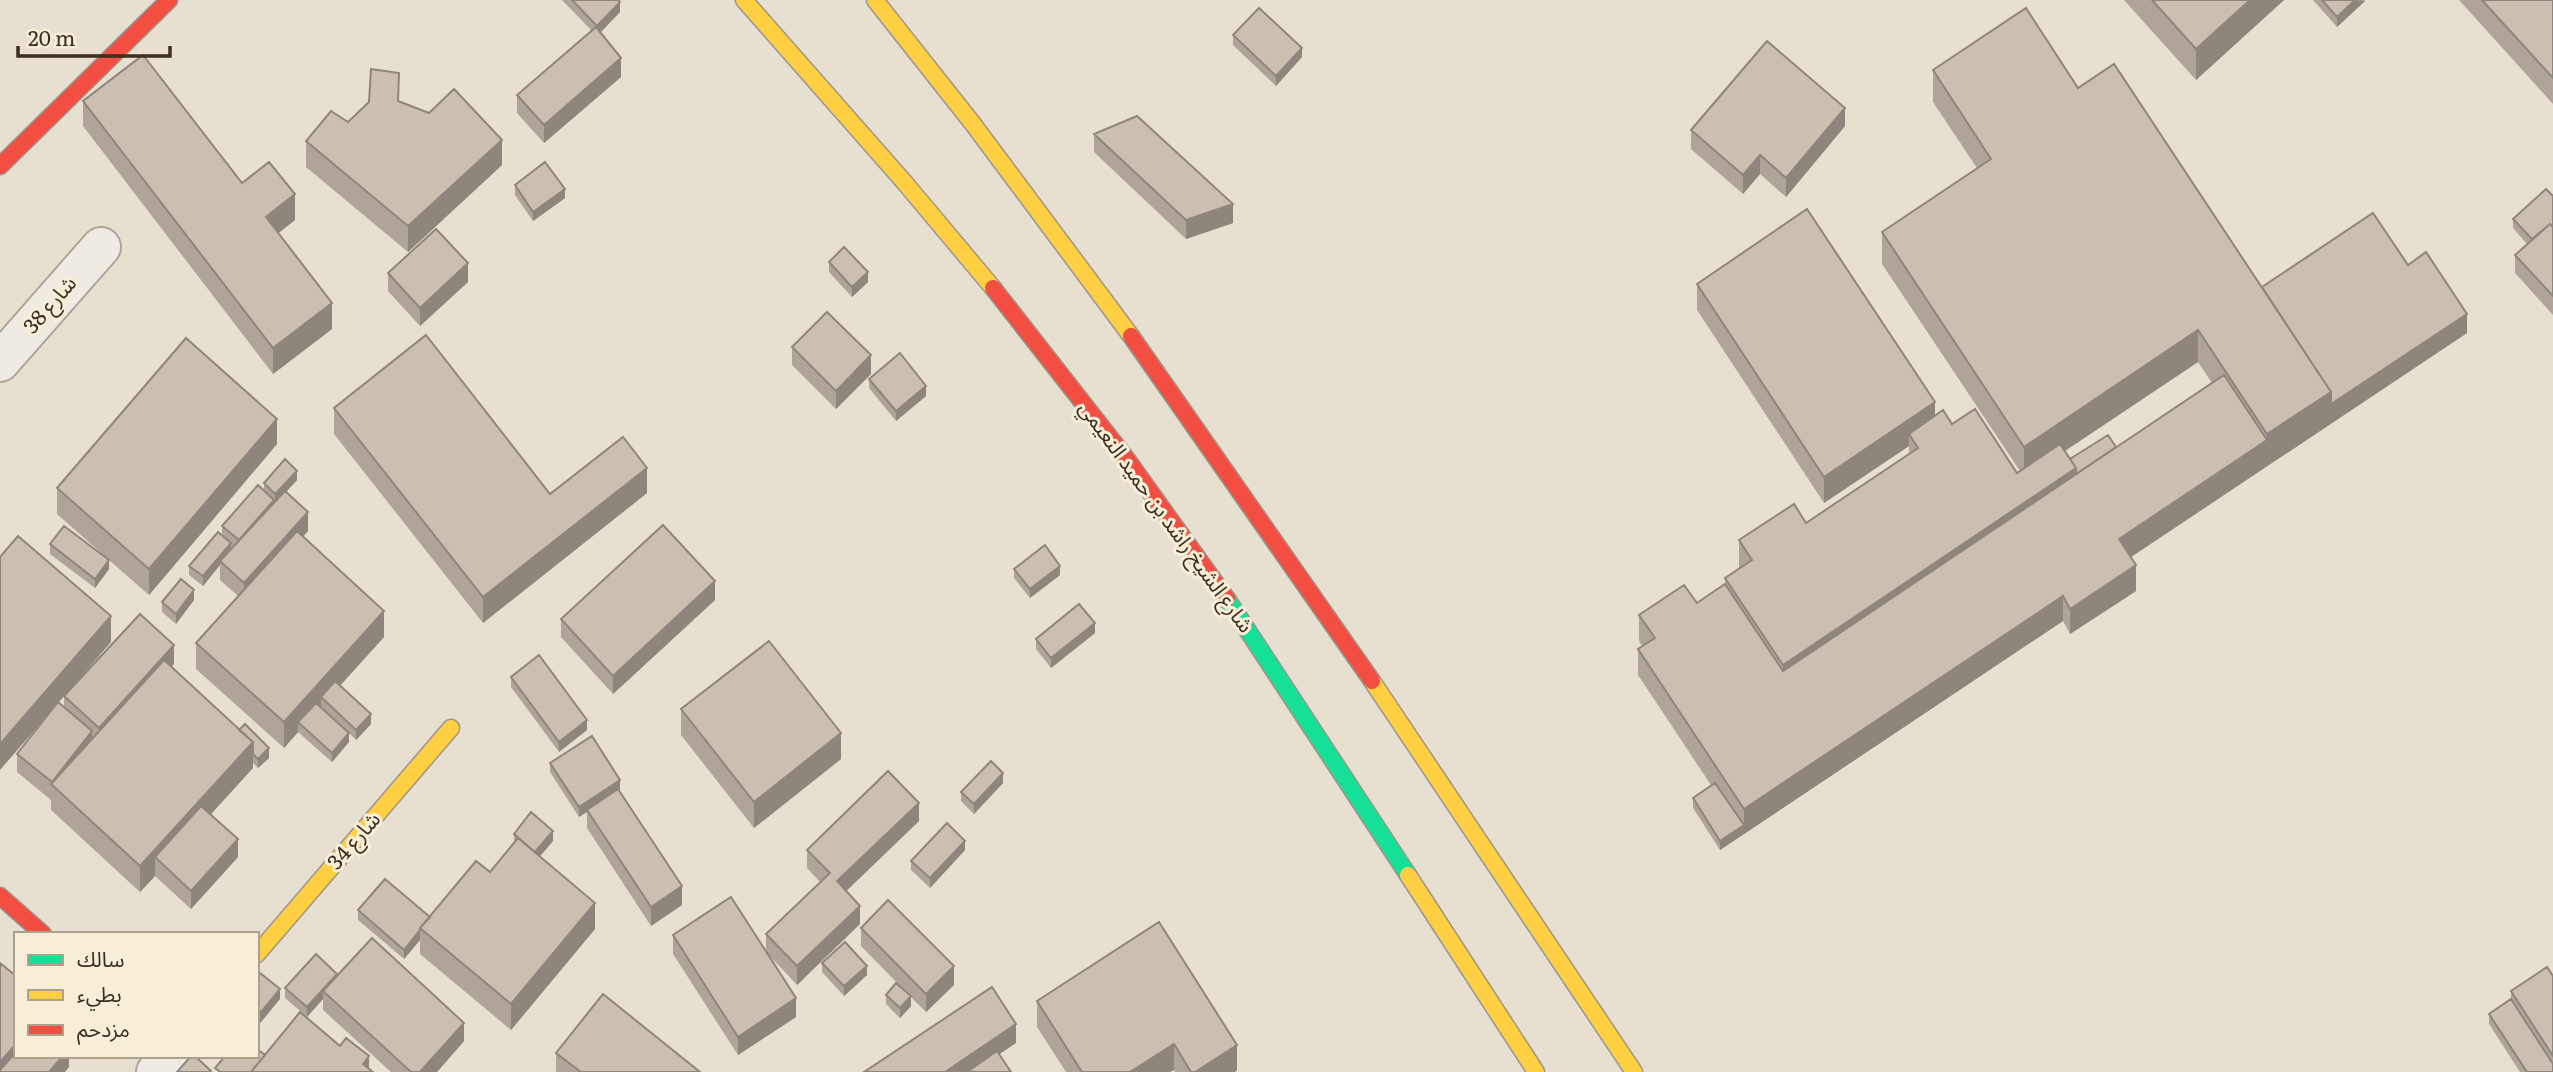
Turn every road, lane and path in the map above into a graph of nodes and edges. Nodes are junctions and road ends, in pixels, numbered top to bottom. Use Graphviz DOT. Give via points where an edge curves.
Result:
graph roads {
  1 [pos="169,0"];
  2 [pos="744,0"];
  3 [pos="875,0"];
  4 [pos="0,166"];
  5 [pos="101,247"];
  6 [pos="0,362"];
  7 [pos="451,728"];
  8 [pos="0,896"];
  9 [pos="41,932"];
  10 [pos="259,952"];
  11 [pos="167,1058"];
  12 [pos="156,1072"];
  13 [pos="1536,1072"];
  14 [pos="1634,1072"];
  1 -- 4 [label="main road"];
  2 -- 13 [label="main road, شارع الشيخ راشد بن حميد النعيمي" via="905,183 1126,458 1229,601"];
  3 -- 14 [label="main road" via="1122,324 1294,565"];
  5 -- 6 [label="street, شارع 38"];
  7 -- 10 [label="main road, شارع 34"];
  8 -- 9 [label="main road"];
  11 -- 12 [label="street"];
}
